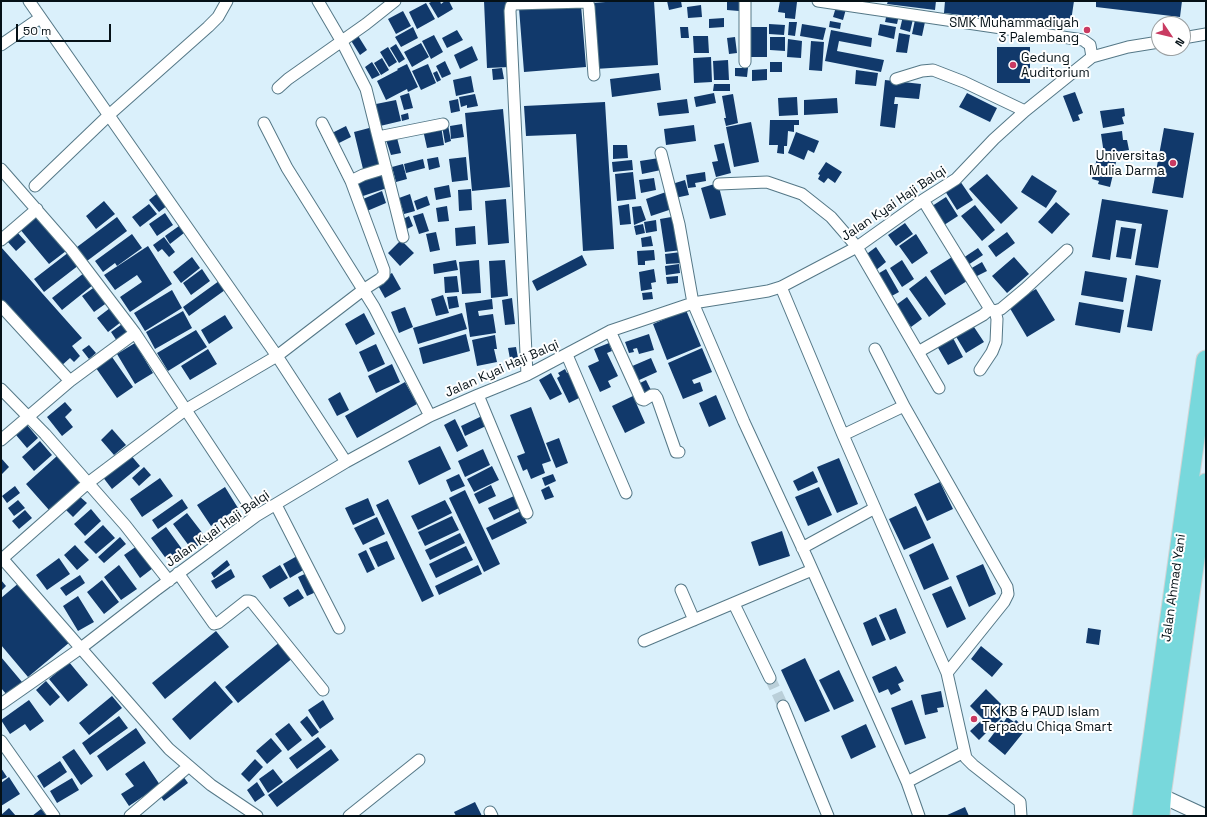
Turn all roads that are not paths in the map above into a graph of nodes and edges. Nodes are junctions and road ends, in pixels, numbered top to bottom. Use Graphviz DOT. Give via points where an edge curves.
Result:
graph roads {
  1 [pos="227,1"];
  2 [pos="318,1"];
  3 [pos="395,1"];
  4 [pos="745,1"];
  5 [pos="818,1"];
  6 [pos="31,2"];
  7 [pos="40,18"];
  8 [pos="1206,34"];
  9 [pos="1191,37"];
  10 [pos="342,42"];
  11 [pos="1151,43"];
  12 [pos="1,45"];
  13 [pos="1092,57"];
  14 [pos="745,62"];
  15 [pos="594,75"];
  16 [pos="896,79"];
  17 [pos="278,88"];
  18 [pos="1025,111"];
  19 [pos="109,115"];
  20 [pos="264,123"];
  21 [pos="322,124"];
  22 [pos="443,124"];
  23 [pos="378,137"];
  24 [pos="661,153"];
  25 [pos="1,168"];
  26 [pos="386,168"];
  27 [pos="351,181"];
  28 [pos="719,184"];
  29 [pos="35,186"];
  30 [pos="923,200"];
  31 [pos="37,209"];
  32 [pos="403,237"];
  33 [pos="1,240"];
  34 [pos="857,248"];
  35 [pos="1066,250"];
  36 [pos="781,286"];
  37 [pos="363,290"];
  38 [pos="693,303"];
  39 [pos="1,306"];
  40 [pos="993,310"];
  41 [pos="610,331"];
  42 [pos="135,334"];
  43 [pos="875,349"];
  44 [pos="918,352"];
  45 [pos="567,355"];
  46 [pos="276,356"];
  47 [pos="1206,360"];
  48 [pos="980,370"];
  49 [pos="527,376"];
  50 [pos="70,381"];
  51 [pos="940,388"];
  52 [pos="1,389"];
  53 [pos="478,395"];
  54 [pos="904,406"];
  55 [pos="185,410"];
  56 [pos="430,416"];
  57 [pos="29,417"];
  58 [pos="843,435"];
  59 [pos="1,440"];
  60 [pos="679,452"];
  61 [pos="346,462"];
  62 [pos="88,482"];
  63 [pos="1206,483"];
  64 [pos="626,493"];
  65 [pos="276,505"];
  66 [pos="875,508"];
  67 [pos="528,513"];
  68 [pos="256,516"];
  69 [pos="802,548"];
  70 [pos="1,558"];
  71 [pos="812,570"];
  72 [pos="178,573"];
  73 [pos="169,581"];
  74 [pos="681,590"];
  75 [pos="734,604"];
  76 [pos="694,620"];
  77 [pos="339,628"];
  78 [pos="644,641"];
  79 [pos="82,648"];
  80 [pos="947,673"];
  81 [pos="770,678"];
  82 [pos="323,690"];
  83 [pos="1,704"];
  84 [pos="783,706"];
  85 [pos="1,741"];
  86 [pos="964,752"];
  87 [pos="419,760"];
  88 [pos="189,766"];
  89 [pos="907,782"];
  90 [pos="1154,794"];
  91 [pos="251,814"];
  92 [pos="54,816"];
  93 [pos="130,816"];
  94 [pos="349,816"];
  95 [pos="828,816"];
  96 [pos="919,816"];
  97 [pos="1021,816"];
  98 [pos="1142,816"];
  99 [pos="1160,816"];
  100 [pos="1205,816"];
  1 -- 19 [label="street" via="218,17 208,27"];
  2 -- 10 [label="street"];
  3 -- 10 [label="street"];
  4 -- 14 [label="street"];
  5 -- 13 [label="street" via="1083,40 1090,45"];
  6 -- 7 [label="street"];
  7 -- 12 [label="street"];
  7 -- 19 [label="street"];
  8 -- 9 [label="street"];
  10 -- 17 [label="street"];
  10 -- 23 [label="street" via="366,89"];
  11 -- 13 [label="street, Jalan Kyai Haji Balqi"];
  13 -- 18 [label="street, Jalan Kyai Haji Balqi"];
  15 -- 49 [label="street" via="588,3 511,6"];
  16 -- 18 [label="street" via="933,70"];
  18 -- 30 [label="street, Jalan Kyai Haji Balqi" via="956,178"];
  19 -- 29 [label="street"];
  19 -- 46 [label="street"];
  20 -- 37 [label="street" via="287,168"];
  21 -- 27 [label="street"];
  22 -- 23 [label="street"];
  23 -- 26 [label="street"];
  24 -- 38 [label="street" via="679,224"];
  25 -- 31 [label="street"];
  26 -- 27 [label="street"];
  26 -- 32 [label="street"];
  27 -- 37 [label="street" via="384,270 384,275 380,279"];
  28 -- 34 [label="street" via="767,182 802,194 831,217"];
  30 -- 34 [label="street, Jalan Kyai Haji Balqi"];
  30 -- 40 [label="street"];
  31 -- 33 [label="street"];
  31 -- 42 [label="street" via="71,249"];
  34 -- 36 [label="street, Jalan Kyai Haji Balqi"];
  34 -- 44 [label="street"];
  35 -- 40 [label="street" via="1001,309"];
  36 -- 38 [label="street, Jalan Kyai Haji Balqi" via="768,291"];
  36 -- 58 [label="street"];
  37 -- 46 [label="street"];
  37 -- 56 [label="street"];
  38 -- 41 [label="street, Jalan Kyai Haji Balqi"];
  38 -- 69 [label="street"];
  39 -- 50 [label="street"];
  40 -- 44 [label="street"];
  40 -- 48 [label="street" via="997,319 996,342"];
  41 -- 45 [label="street, Jalan Kyai Haji Balqi"];
  41 -- 60 [label="street" via="641,399 652,395 657,398 676,452"];
  42 -- 50 [label="street"];
  42 -- 55 [label="street"];
  43 -- 54 [label="street"];
  44 -- 51 [label="street"];
  45 -- 49 [label="street, Jalan Kyai Haji Balqi"];
  45 -- 64 [label="street"];
  46 -- 55 [label="street"];
  46 -- 61 [label="street"];
  47 -- 90 [label="highway, Jalan Ahmad Yani"];
  49 -- 53 [label="street, Jalan Kyai Haji Balqi"];
  50 -- 57 [label="street"];
  52 -- 57 [label="street"];
  53 -- 56 [label="street, Jalan Kyai Haji Balqi"];
  53 -- 67 [label="street"];
  54 -- 58 [label="street"];
  54 -- 80 [label="street" via="1007,587 1008,594 1004,602"];
  55 -- 62 [label="street"];
  55 -- 68 [label="street"];
  56 -- 61 [label="street, Jalan Kyai Haji Balqi"];
  57 -- 59 [label="street"];
  57 -- 62 [label="street"];
  58 -- 66 [label="street"];
  61 -- 65 [label="street, Jalan Kyai Haji Balqi"];
  62 -- 70 [label="street"];
  62 -- 73 [label="street"];
  63 -- 90 [label="highway, Jalan Ahmad Yani" via="1162,789"];
  65 -- 68 [label="street, Jalan Kyai Haji Balqi"];
  65 -- 77 [label="street"];
  66 -- 69 [label="street"];
  66 -- 80 [label="street"];
  68 -- 72 [label="street, Jalan Kyai Haji Balqi"];
  69 -- 71 [label="street"];
  70 -- 79 [label="street"];
  71 -- 75 [label="street"];
  71 -- 89 [label="street"];
  72 -- 73 [label="street, Jalan Kyai Haji Balqi"];
  72 -- 82 [label="street" via="214,624 246,601 252,602"];
  73 -- 79 [label="street, Jalan Kyai Haji Balqi"];
  74 -- 76 [label="street"];
  75 -- 76 [label="street"];
  75 -- 81 [label="street"];
  76 -- 78 [label="street"];
  79 -- 83 [label="street, Jalan Kyai Haji Balqi"];
  79 -- 88 [label="street" via="169,749"];
  80 -- 86 [label="street"];
  84 -- 95 [label="street"];
  85 -- 92 [label="street"];
  86 -- 89 [label="street"];
  86 -- 97 [label="street" via="969,762 1020,802"];
  87 -- 94 [label="street"];
  88 -- 91 [label="street"];
  88 -- 93 [label="street"];
  89 -- 96 [label="street"];
  90 -- 98 [label="highway, Jalan Ahmad Yani"];
  90 -- 99 [label="highway, Jalan Ahmad Yani"];
  90 -- 100 [label="street"];
}
